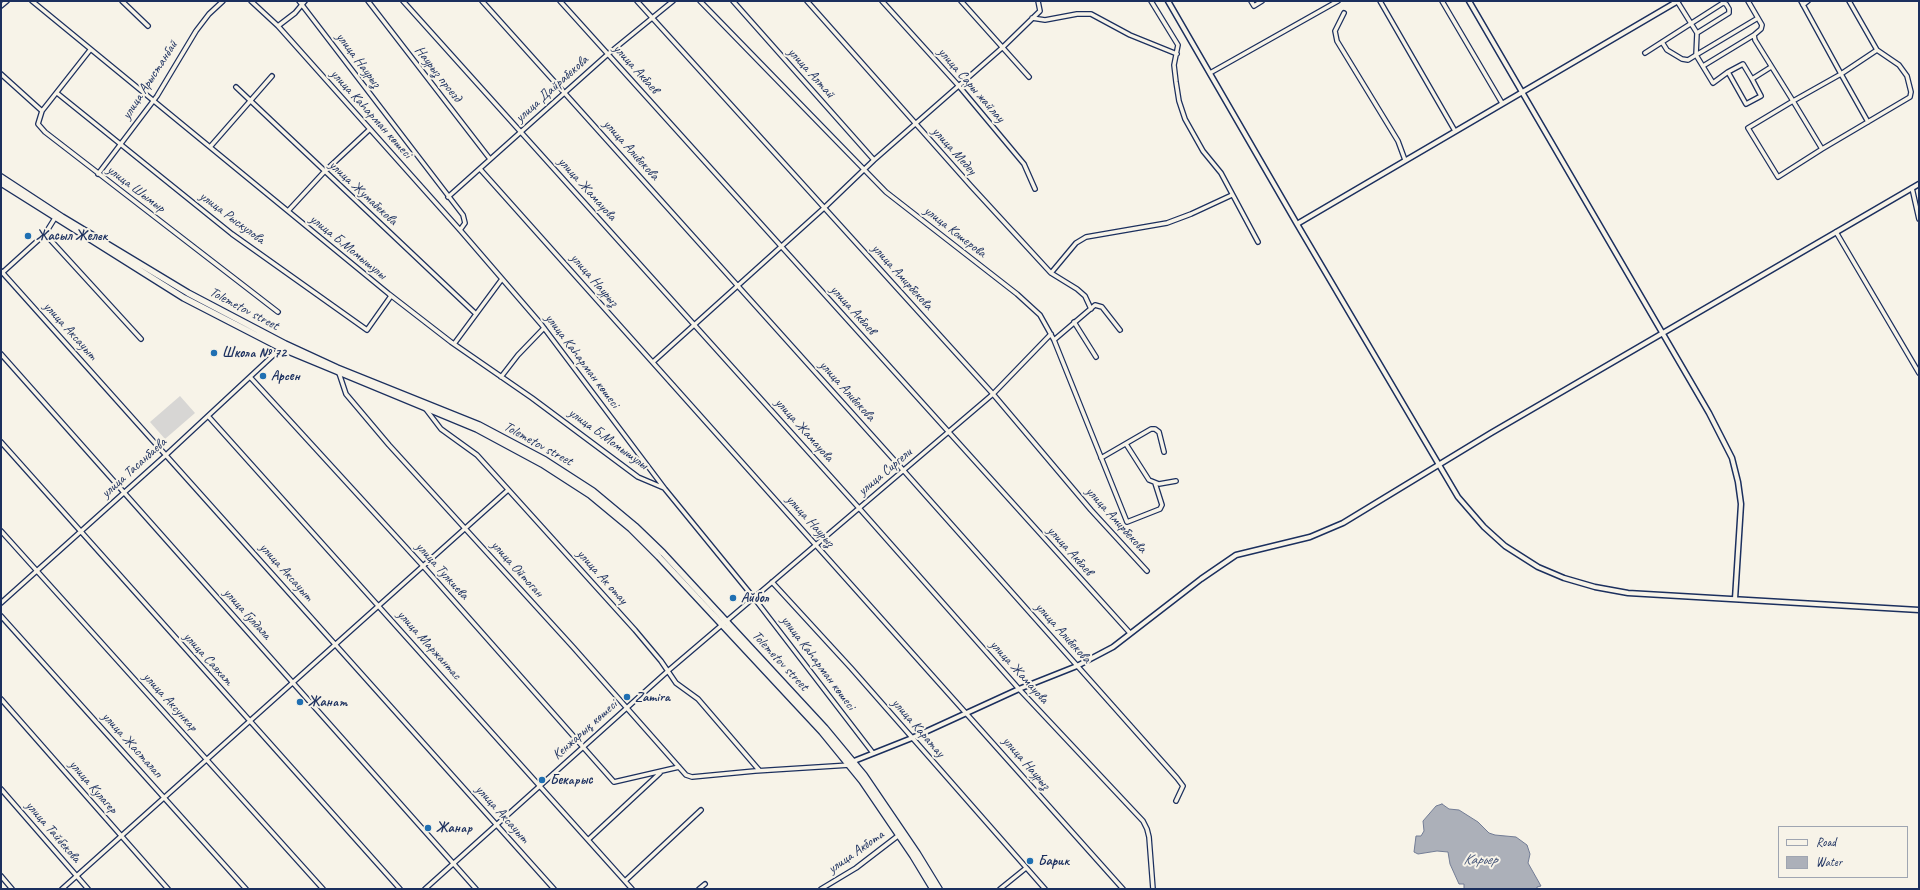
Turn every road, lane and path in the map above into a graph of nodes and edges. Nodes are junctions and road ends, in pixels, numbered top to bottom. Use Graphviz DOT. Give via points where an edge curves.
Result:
graph roads {
  1 [pos="7,1"];
  2 [pos="32,1"];
  3 [pos="122,1"];
  4 [pos="223,1"];
  5 [pos="251,1"];
  6 [pos="368,1"];
  7 [pos="403,1"];
  8 [pos="482,1"];
  9 [pos="560,1"];
  10 [pos="637,1"];
  11 [pos="673,1"];
  12 [pos="700,1"];
  13 [pos="733,1"];
  14 [pos="807,1"];
  15 [pos="882,1"];
  16 [pos="961,1"];
  17 [pos="1038,1"];
  18 [pos="1151,1"];
  19 [pos="1168,1"];
  20 [pos="1251,1"];
  21 [pos="1262,1"];
  22 [pos="1338,1"];
  23 [pos="1380,1"];
  24 [pos="1442,1"];
  25 [pos="1469,1"];
  26 [pos="1678,1"];
  27 [pos="1748,1"];
  28 [pos="1808,1"];
  29 [pos="1849,1"];
  30 [pos="302,2"];
  31 [pos="1671,3"];
  32 [pos="1802,3"];
  33 [pos="1,6"];
  34 [pos="1344,13"];
  35 [pos="653,18"];
  36 [pos="1032,18"];
  37 [pos="1758,18"];
  38 [pos="1691,24"];
  39 [pos="148,26"];
  40 [pos="278,26"];
  41 [pos="1697,34"];
  42 [pos="1754,35"];
  43 [pos="1662,42"];
  44 [pos="1003,47"];
  45 [pos="90,50"];
  46 [pos="1877,50"];
  47 [pos="1645,53"];
  48 [pos="608,54"];
  49 [pos="1177,54"];
  50 [pos="1696,55"];
  51 [pos="1702,66"];
  52 [pos="1771,67"];
  53 [pos="1728,72"];
  54 [pos="1210,73"];
  55 [pos="1,74"];
  56 [pos="1841,74"];
  57 [pos="272,76"];
  58 [pos="1029,77"];
  59 [pos="1752,79"];
  60 [pos="958,86"];
  61 [pos="236,88"];
  62 [pos="1522,92"];
  63 [pos="57,93"];
  64 [pos="565,93"];
  65 [pos="153,100"];
  66 [pos="1793,101"];
  67 [pos="250,102"];
  68 [pos="1502,103"];
  69 [pos="42,111"];
  70 [pos="1868,122"];
  71 [pos="915,124"];
  72 [pos="370,129"];
  73 [pos="1455,131"];
  74 [pos="521,132"];
  75 [pos="120,144"];
  76 [pos="210,147"];
  77 [pos="1822,149"];
  78 [pos="490,160"];
  79 [pos="874,160"];
  80 [pos="1406,160"];
  81 [pos="480,169"];
  82 [pos="863,170"];
  83 [pos="324,172"];
  84 [pos="98,174"];
  85 [pos="1,177"];
  86 [pos="1,183"];
  87 [pos="1919,184"];
  88 [pos="1912,188"];
  89 [pos="1035,189"];
  90 [pos="1232,195"];
  91 [pos="448,197"];
  92 [pos="824,208"];
  93 [pos="288,212"];
  94 [pos="56,218"];
  95 [pos="1919,219"];
  96 [pos="1297,224"];
  97 [pos="460,230"];
  98 [pos="1836,232"];
  99 [pos="45,234"];
  100 [pos="1258,242"];
  101 [pos="781,246"];
  102 [pos="2,272"];
  103 [pos="1051,273"];
  104 [pos="502,279"];
  105 [pos="738,286"];
  106 [pos="391,296"];
  107 [pos="1090,309"];
  108 [pos="278,312"];
  109 [pos="476,314"];
  110 [pos="1074,322"];
  111 [pos="694,324"];
  112 [pos="544,328"];
  113 [pos="1120,330"];
  114 [pos="1662,333"];
  115 [pos="1052,334"];
  116 [pos="141,339"];
  117 [pos="1054,340"];
  118 [pos="454,344"];
  119 [pos="281,348"];
  120 [pos="1,354"];
  121 [pos="1096,357"];
  122 [pos="653,362"];
  123 [pos="339,373"];
  124 [pos="1919,374"];
  125 [pos="250,377"];
  126 [pos="501,377"];
  127 [pos="993,394"];
  128 [pos="426,406"];
  129 [pos="208,416"];
  130 [pos="949,432"];
  131 [pos="1,442"];
  132 [pos="1126,444"];
  133 [pos="1164,452"];
  134 [pos="166,455"];
  135 [pos="1101,458"];
  136 [pos="1439,464"];
  137 [pos="904,471"];
  138 [pos="1176,481"];
  139 [pos="1155,483"];
  140 [pos="665,489"];
  141 [pos="508,490"];
  142 [pos="124,493"];
  143 [pos="859,508"];
  144 [pos="464,528"];
  145 [pos="1,530"];
  146 [pos="80,532"];
  147 [pos="817,545"];
  148 [pos="423,566"];
  149 [pos="1147,570"];
  150 [pos="37,571"];
  151 [pos="772,582"];
  152 [pos="754,598"];
  153 [pos="1735,599"];
  154 [pos="1,604"];
  155 [pos="378,605"];
  156 [pos="1919,610"];
  157 [pos="1,616"];
  158 [pos="724,622"];
  159 [pos="1130,633"];
  160 [pos="336,644"];
  161 [pos="1077,666"];
  162 [pos="668,670"];
  163 [pos="293,682"];
  164 [pos="1019,689"];
  165 [pos="1,699"];
  166 [pos="627,707"];
  167 [pos="967,713"];
  168 [pos="250,721"];
  169 [pos="912,738"];
  170 [pos="584,746"];
  171 [pos="873,753"];
  172 [pos="207,759"];
  173 [pos="852,763"];
  174 [pos="679,767"];
  175 [pos="759,770"];
  176 [pos="661,772"];
  177 [pos="540,785"];
  178 [pos="1,789"];
  179 [pos="164,798"];
  180 [pos="1176,800"];
  181 [pos="701,810"];
  182 [pos="497,825"];
  183 [pos="901,833"];
  184 [pos="122,837"];
  185 [pos="588,839"];
  186 [pos="454,864"];
  187 [pos="1026,868"];
  188 [pos="1,876"];
  189 [pos="77,876"];
  190 [pos="625,881"];
  191 [pos="705,884"];
  192 [pos="12,889"];
  193 [pos="62,889"];
  194 [pos="88,889"];
  195 [pos="168,889"];
  196 [pos="246,889"];
  197 [pos="322,889"];
  198 [pos="400,889"];
  199 [pos="425,889"];
  200 [pos="476,889"];
  201 [pos="554,889"];
  202 [pos="632,889"];
  203 [pos="699,889"];
  204 [pos="820,889"];
  205 [pos="933,889"];
  206 [pos="939,889"];
  207 [pos="1000,889"];
  208 [pos="1045,889"];
  209 [pos="1123,889"];
  210 [pos="1153,889"];
  1 -- 33 [label="street"];
  2 -- 45 [label="street, улица Б.Момышулы"];
  3 -- 39 [label="street"];
  4 -- 65 [label="street, улица Арыстанбай" via="196,31"];
  5 -- 40 [label="street, улица Каһарман көшесі"];
  6 -- 78 [label="street, Наурыз проезд"];
  7 -- 74 [label="street, улица Жамауова"];
  8 -- 64 [label="street, улица Алибекова"];
  9 -- 48 [label="street, улица Акбаев"];
  10 -- 35 [label="street, улица Амирбекова"];
  11 -- 35 [label="street, улица Дайрабекова"];
  12 -- 82 [label="street, улица Кошерова"];
  13 -- 79 [label="street, улица Алтай"];
  14 -- 71 [label="street, улица Медеу"];
  15 -- 60 [label="street, улица Сары жайлау"];
  16 -- 44 [label="street"];
  17 -- 36 [label="street" via="1040,11"];
  18 -- 49 [label="street" via="1178,44"];
  19 -- 54 [label="street"];
  20 -- 21 [label="street" via="1254,6"];
  22 -- 54 [label="street"];
  23 -- 73 [label="street"];
  24 -- 68 [label="street"];
  25 -- 62 [label="street"];
  26 -- 31 [label="street"];
  26 -- 38 [label="street"];
  27 -- 37 [label="street"];
  28 -- 32 [label="street"];
  29 -- 46 [label="street"];
  30 -- 40 [label="street" via="295,13"];
  30 -- 91 [label="street, улица Наурыз"];
  31 -- 62 [label="street"];
  32 -- 56 [label="street"];
  34 -- 80 [label="street" via="1335,35 1398,141"];
  35 -- 48 [label="street, улица Дайрабекова"];
  35 -- 92 [label="street, улица Амирбекова"];
  36 -- 44 [label="street"];
  36 -- 49 [label="street" via="1046,20 1091,14 1130,35"];
  37 -- 42 [label="street" via="1762,28"];
  37 -- 50 [label="street"];
  38 -- 41 [label="street"];
  38 -- 41 [label="street" via="1723,3 1729,9 1729,13"];
  38 -- 43 [label="street"];
  40 -- 72 [label="street, улица Каһарман көшесі"];
  41 -- 50 [label="street"];
  42 -- 51 [label="street"];
  42 -- 52 [label="street"];
  43 -- 47 [label="street"];
  43 -- 50 [label="street" via="1671,53 1682,59 1688,60"];
  44 -- 58 [label="street"];
  44 -- 60 [label="street"];
  45 -- 63 [label="street"];
  45 -- 65 [label="street, улица Б.Момышулы"];
  46 -- 56 [label="street"];
  46 -- 70 [label="street" via="1899,65 1907,76 1911,92 1910,97"];
  48 -- 64 [label="street, улица Дайрабекова"];
  48 -- 101 [label="street, улица Акбаев"];
  49 -- 90 [label="street" via="1174,65 1176,82 1185,119 1203,151 1221,173"];
  50 -- 51 [label="street"];
  51 -- 53 [label="street" via="1713,83"];
  52 -- 59 [label="street"];
  52 -- 66 [label="street"];
  53 -- 59 [label="street" via="1743,64"];
  53 -- 59 [label="street" via="1746,104 1761,96"];
  54 -- 96 [label="street"];
  55 -- 69 [label="street"];
  56 -- 66 [label="street"];
  56 -- 70 [label="street"];
  57 -- 67 [label="street"];
  60 -- 71 [label="street"];
  60 -- 89 [label="street, улица Сары жайлау" via="1024,164"];
  61 -- 67 [label="street, улица Жумабекова"];
  62 -- 68 [label="street"];
  62 -- 114 [label="street"];
  63 -- 69 [label="street"];
  63 -- 75 [label="street, улица Рыскулова"];
  64 -- 74 [label="street, улица Дайрабекова"];
  64 -- 105 [label="street, улица Алибекова"];
  65 -- 75 [label="street, улица Арыстанбай"];
  65 -- 76 [label="street, улица Б.Момышулы"];
  66 -- 77 [label="street"];
  66 -- 77 [label="street" via="1748,128 1778,178"];
  67 -- 76 [label="street"];
  67 -- 83 [label="street, улица Жумабекова"];
  68 -- 73 [label="street"];
  69 -- 84 [label="street, улица Шымыр" via="40,127"];
  70 -- 77 [label="street"];
  71 -- 79 [label="street"];
  71 -- 103 [label="street, улица Медеу"];
  72 -- 83 [label="street"];
  72 -- 97 [label="street, улица Каһарман көшесі"];
  73 -- 80 [label="street"];
  74 -- 78 [label="street, улица Дайрабекова"];
  74 -- 111 [label="street, улица Жамауова"];
  75 -- 84 [label="street, улица Арыстанбай"];
  75 -- 106 [label="street, улица Рыскулова" via="232,234 367,330"];
  76 -- 93 [label="street, улица Б.Момышулы"];
  78 -- 81 [label="street, улица Дайрабекова"];
  79 -- 82 [label="street"];
  80 -- 96 [label="street"];
  81 -- 91 [label="street, улица Дайрабекова"];
  81 -- 122 [label="street, улица Наурыз"];
  82 -- 92 [label="street"];
  82 -- 115 [label="street, улица Кошерова" via="886,192 1017,294 1040,315"];
  83 -- 93 [label="street"];
  83 -- 109 [label="street, улица Жумабекова"];
  84 -- 108 [label="street, улица Шымыр"];
  85 -- 128 [label="main road, Tolemetov street" via="188,293 284,344"];
  86 -- 94 [label="main road, Tolemetov street"];
  87 -- 88 [label="street"];
  88 -- 95 [label="street"];
  88 -- 98 [label="street"];
  90 -- 100 [label="street"];
  90 -- 103 [label="street" via="1162,225 1086,237 1076,243"];
  91 -- 97 [label="street, улица Наурыз" via="463,216 465,223"];
  92 -- 101 [label="street"];
  92 -- 127 [label="street, улица Амирбекова"];
  93 -- 106 [label="street, улица Б.Момышулы"];
  94 -- 99 [label="street"];
  94 -- 119 [label="main road, Tolemetov street" via="164,286"];
  96 -- 136 [label="street"];
  97 -- 104 [label="street, улица Каһарман көшесі"];
  98 -- 114 [label="street"];
  98 -- 124 [label="street"];
  99 -- 102 [label="street"];
  99 -- 116 [label="street"];
  101 -- 105 [label="street"];
  101 -- 130 [label="street, улица Акбаев"];
  102 -- 134 [label="street, улица Аксауыт"];
  103 -- 107 [label="street, улица Медеу" via="1085,296"];
  104 -- 109 [label="street"];
  104 -- 112 [label="street, улица Каһарман көшесі"];
  105 -- 111 [label="street"];
  105 -- 137 [label="street, улица Алибекова"];
  106 -- 118 [label="street, улица Б.Момышулы"];
  107 -- 110 [label="street"];
  107 -- 113 [label="street" via="1095,305 1102,307"];
  109 -- 118 [label="street"];
  110 -- 117 [label="street"];
  110 -- 121 [label="street"];
  111 -- 122 [label="street"];
  111 -- 143 [label="street, улица Жамауова"];
  112 -- 126 [label="street"];
  112 -- 140 [label="street, улица Каһарман көшесі"];
  114 -- 136 [label="street"];
  114 -- 153 [label="street" via="1710,413 1732,458 1741,504"];
  115 -- 117 [label="street, улица Кошерова"];
  115 -- 127 [label="street, улица Сиргели"];
  117 -- 135 [label="street, улица Кошерова"];
  118 -- 126 [label="street, улица Б.Момышулы"];
  119 -- 123 [label="main road, Tolemetov street"];
  119 -- 125 [label="street, улица Тасанбаева"];
  120 -- 142 [label="street, улица Гулдала"];
  122 -- 147 [label="street, улица Наурыз"];
  123 -- 128 [label="main road, Tolemetov street"];
  123 -- 144 [label="street, улица Ойтоган" via="346,394 355,407"];
  125 -- 129 [label="street, улица Тасанбаева"];
  125 -- 148 [label="street, улица Тулкиева"];
  126 -- 140 [label="street, улица Б.Момышулы" via="638,477"];
  127 -- 130 [label="street, улица Сиргели"];
  127 -- 149 [label="street, улица Амирбекова" via="1091,510"];
  128 -- 141 [label="street, улица Ак отау" via="441,429 477,455"];
  128 -- 158 [label="main road, Tolemetov street" via="479,425 526,449 589,488 646,535"];
  129 -- 134 [label="street, улица Тасанбаева"];
  129 -- 155 [label="street, улица Маржантас"];
  130 -- 137 [label="street, улица Сиргели"];
  130 -- 159 [label="street, улица Акбаев"];
  131 -- 146 [label="street, улица Саяхат"];
  132 -- 133 [label="street" via="1155,429 1159,432"];
  132 -- 135 [label="street"];
  132 -- 139 [label="street" via="1149,480"];
  134 -- 142 [label="street, улица Тасанбаева"];
  134 -- 160 [label="street, улица Аксауыт"];
  135 -- 139 [label="street, улица Кошерова" via="1129,522 1160,509 1162,505"];
  136 -- 153 [label="street" via="1458,497 1484,527 1505,546 1564,578 1628,593"];
  136 -- 159 [label="street" via="1343,523 1310,537 1236,555"];
  137 -- 143 [label="street, улица Сиргели"];
  137 -- 161 [label="street, улица Алибекова"];
  138 -- 139 [label="street"];
  140 -- 152 [label="street, улица Каһарман көшесі"];
  141 -- 144 [label="street"];
  141 -- 162 [label="street, улица Ак отау"];
  142 -- 146 [label="street, улица Тасанбаева"];
  142 -- 163 [label="street, улица Гулдала"];
  143 -- 147 [label="street, улица Сиргели"];
  143 -- 164 [label="street, улица Жамауова"];
  144 -- 148 [label="street"];
  144 -- 166 [label="street, улица Ойтоган"];
  145 -- 150 [label="street, улица Аксункар"];
  146 -- 150 [label="street, улица Тасанбаева"];
  146 -- 168 [label="street, улица Саяхат"];
  147 -- 151 [label="street, улица Сиргели"];
  147 -- 167 [label="street, улица Наурыз"];
  148 -- 155 [label="street"];
  148 -- 170 [label="street, улица Тулкиева"];
  150 -- 154 [label="street, улица Тасанбаева"];
  150 -- 172 [label="street, улица Аксункар"];
  151 -- 152 [label="street, улица Сиргели"];
  151 -- 169 [label="street, улица Каратау"];
  152 -- 158 [label="street, улица Сиргели"];
  152 -- 171 [label="street, улица Каһарман көшесі"];
  153 -- 156 [label="street"];
  155 -- 160 [label="street"];
  155 -- 177 [label="street, улица Маржантас"];
  157 -- 179 [label="street, улица Жасталап"];
  158 -- 162 [label="street, Кенжарық көшесі"];
  158 -- 173 [label="main road, Tolemetov street"];
  159 -- 161 [label="street" via="1113,647"];
  160 -- 163 [label="street"];
  160 -- 182 [label="street, улица Аксауыт"];
  161 -- 164 [label="street"];
  161 -- 180 [label="street, улица Алибекова" via="1183,786"];
  162 -- 166 [label="street, Кенжарық көшесі"];
  162 -- 175 [label="street, улица Ак отау" via="676,682 698,699"];
  163 -- 168 [label="street"];
  163 -- 186 [label="street, улица Гулдала"];
  164 -- 167 [label="street"];
  164 -- 210 [label="street, улица Жамауова" via="1143,821 1149,838"];
  165 -- 184 [label="street, улица Кулагер"];
  166 -- 170 [label="street, Кенжарық көшесі"];
  166 -- 174 [label="street, улица Ойтоган"];
  167 -- 169 [label="street"];
  167 -- 209 [label="street, улица Наурыз"];
  168 -- 172 [label="street"];
  168 -- 198 [label="street, улица Саяхат"];
  169 -- 171 [label="street"];
  169 -- 187 [label="street, улица Каратау"];
  170 -- 176 [label="street, улица Тулкиева" via="614,782"];
  170 -- 177 [label="street, Кенжарық көшесі"];
  171 -- 173 [label="street"];
  172 -- 179 [label="street"];
  172 -- 197 [label="street, улица Аксункар"];
  173 -- 175 [label="street"];
  173 -- 183 [label="main road, Tolemetov street"];
  174 -- 175 [label="street, улица Ойтоган" via="686,775 692,777"];
  174 -- 176 [label="street"];
  176 -- 185 [label="street"];
  177 -- 182 [label="street, Кенжарық көшесі"];
  177 -- 185 [label="street, улица Маржантас"];
  178 -- 189 [label="street, улица Тайбекова"];
  179 -- 184 [label="street"];
  179 -- 196 [label="street, улица Жасталап"];
  181 -- 190 [label="street"];
  182 -- 186 [label="street, Кенжарық көшесі"];
  182 -- 201 [label="street, улица Аксауыт"];
  183 -- 204 [label="street, улица Акбота" via="856,868"];
  183 -- 205 [label="main road, Tolemetov street"];
  183 -- 206 [label="main road, Tolemetov street"];
  184 -- 189 [label="street"];
  184 -- 195 [label="street, улица Кулагер"];
  185 -- 190 [label="street, улица Маржантас"];
  186 -- 199 [label="street, Кенжарық көшесі"];
  186 -- 200 [label="street, улица Гулдала"];
  187 -- 207 [label="street"];
  187 -- 208 [label="street, улица Каратау"];
  188 -- 192 [label="street"];
  189 -- 193 [label="street"];
  189 -- 194 [label="street, улица Тайбекова"];
  190 -- 202 [label="street, улица Маржантас"];
  191 -- 203 [label="street"];
}
